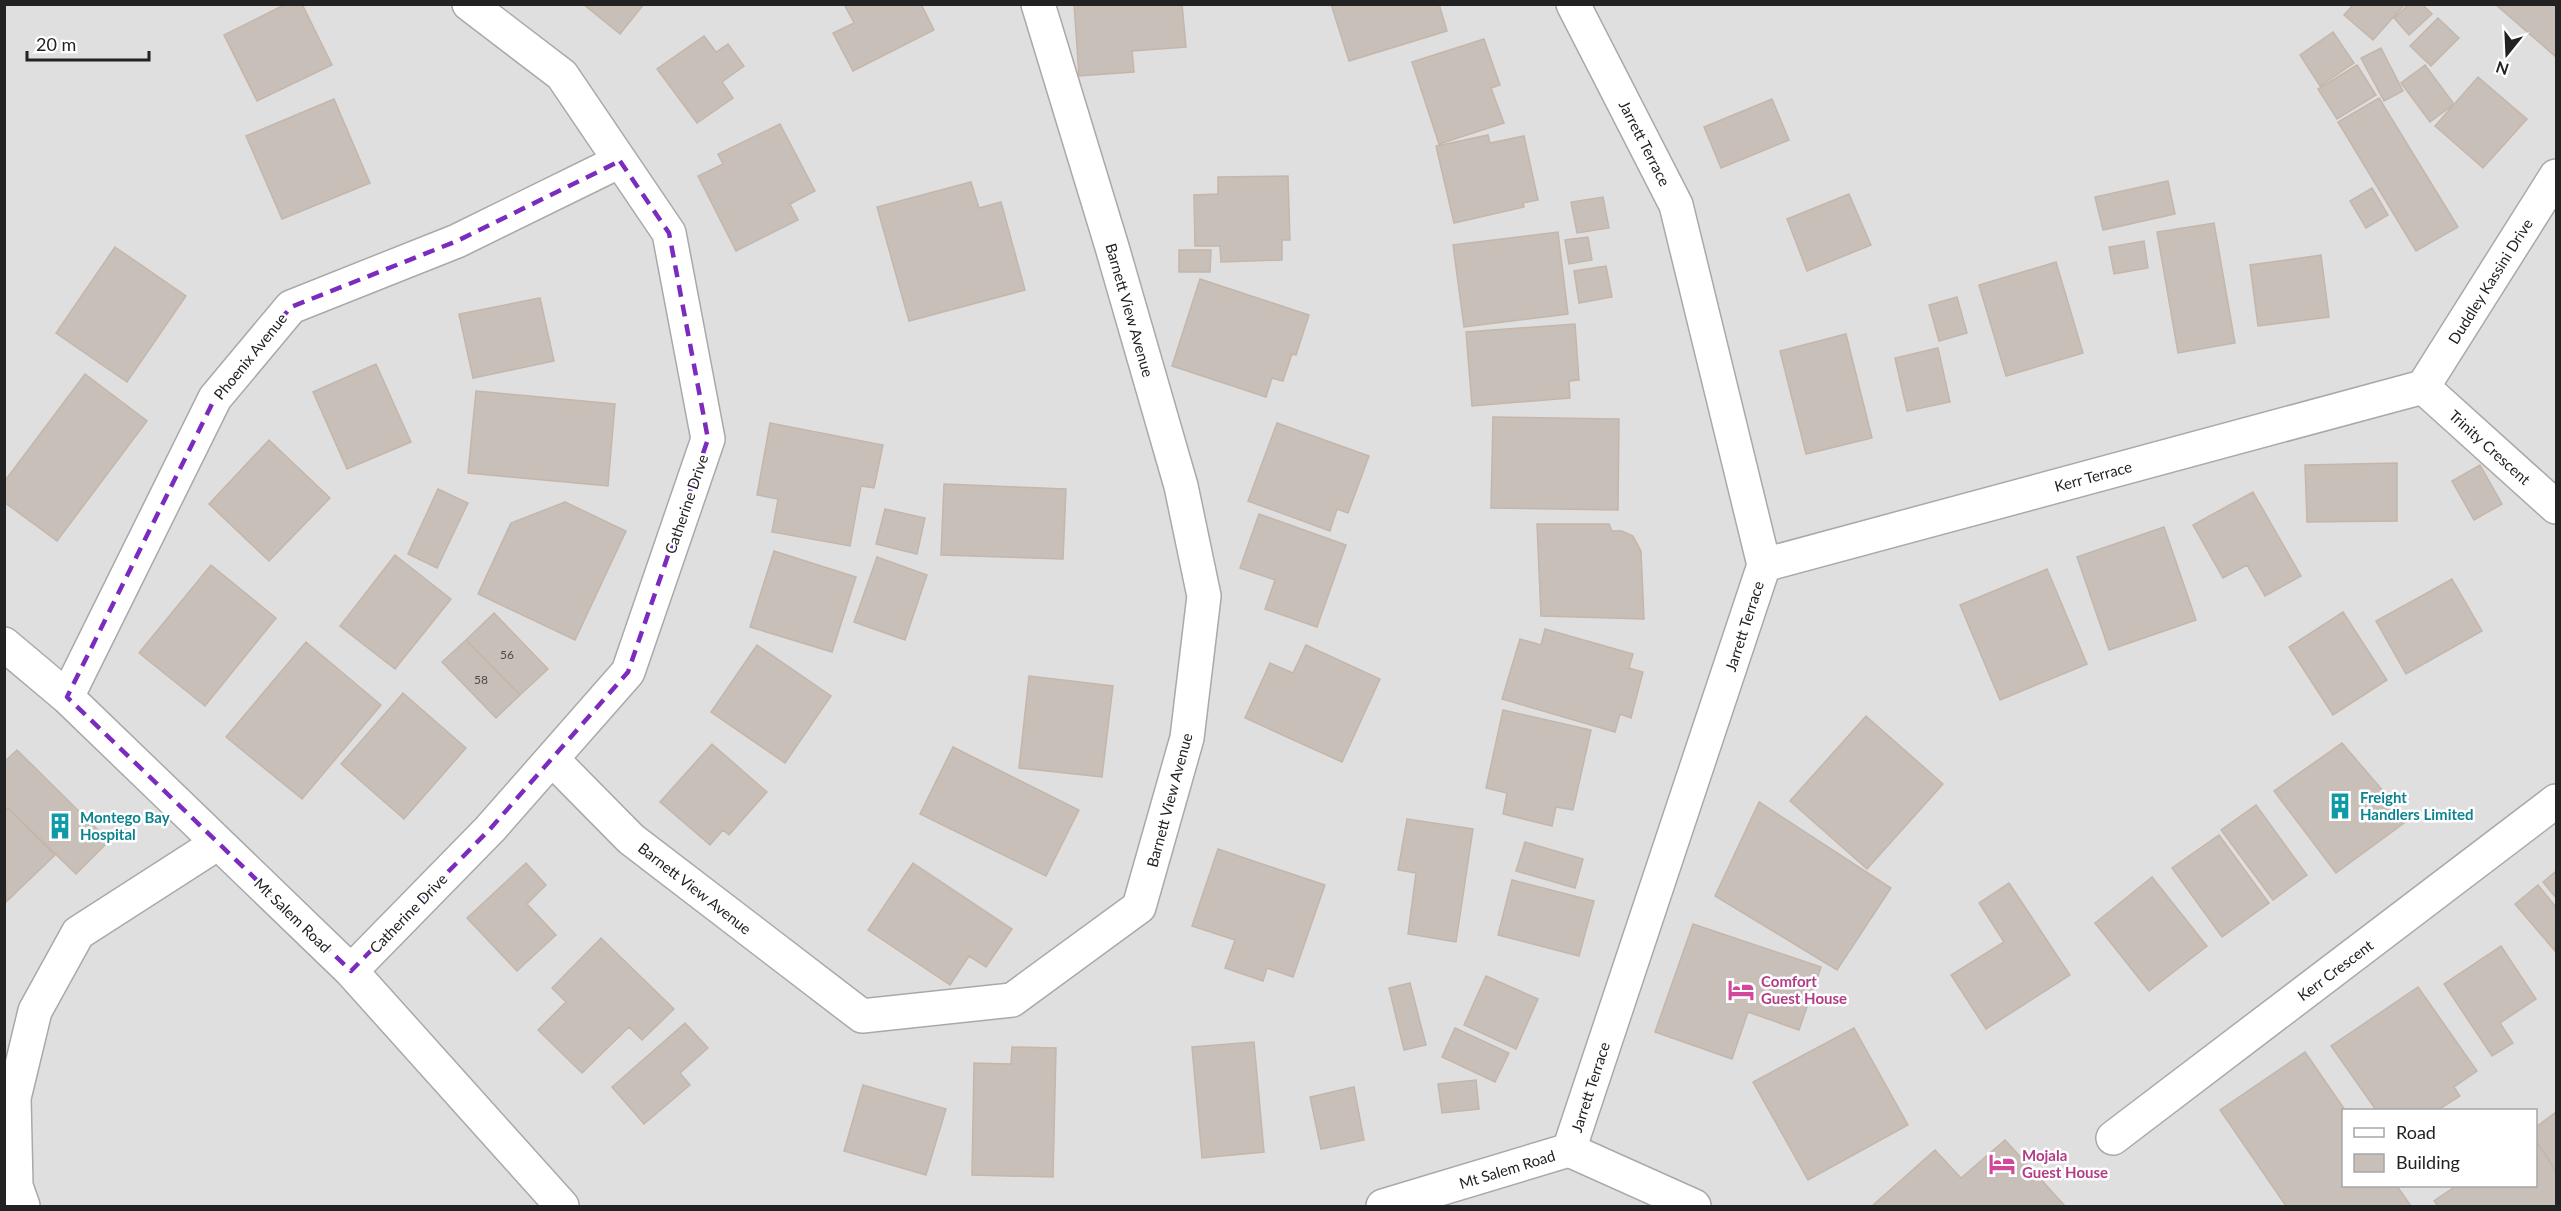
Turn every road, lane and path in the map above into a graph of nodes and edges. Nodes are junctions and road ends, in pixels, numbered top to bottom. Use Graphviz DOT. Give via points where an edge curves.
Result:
graph roads {
  1 [pos="469,4"];
  2 [pos="1038,4"];
  3 [pos="1573,4"];
  4 [pos="620,161"];
  5 [pos="2556,176"];
  6 [pos="2423,387"];
  7 [pos="2556,507"];
  8 [pos="1764,565"];
  9 [pos="4,644"];
  10 [pos="67,697"];
  11 [pos="552,759"];
  12 [pos="2556,801"];
  13 [pos="218,843"];
  14 [pos="351,971"];
  15 [pos="2113,1138"];
  16 [pos="1569,1150"];
  17 [pos="22,1206"];
  18 [pos="562,1206"];
  19 [pos="1383,1206"];
  20 [pos="1694,1206"];
  1 -- 4 [label="street, Catherine Drive" via="562,75"];
  2 -- 11 [label="street, Barnett View Avenue" via="1181,486 1204,596 1187,738 1139,907 1012,1000 862,1016 631,839"];
  3 -- 8 [label="street, Jarrett Terrace" via="1676,205"];
  4 -- 10 [label="street, Phoenix Avenue" via="457,241 291,307 215,398"];
  4 -- 11 [label="street, Catherine Drive" via="669,233 708,439 628,672"];
  5 -- 6 [label="street, Duddley Kassini Drive"];
  6 -- 7 [label="street, Trinity Crescent"];
  6 -- 8 [label="street, Kerr Terrace"];
  8 -- 16 [label="street, Jarrett Terrace"];
  9 -- 10 [label="street, Mt Salem Road"];
  10 -- 13 [label="street, Mt Salem Road"];
  11 -- 14 [label="street, Catherine Drive" via="490,829"];
  12 -- 15 [label="street, Kerr Crescent"];
  13 -- 14 [label="street, Mt Salem Road"];
  13 -- 17 [label="street" via="78,933 35,1011 14,1098 16,1186"];
  14 -- 18 [label="street, Mt Salem Road"];
  16 -- 19 [label="street, Mt Salem Road"];
  16 -- 20 [label="street, Mt Salem Road"];
}
